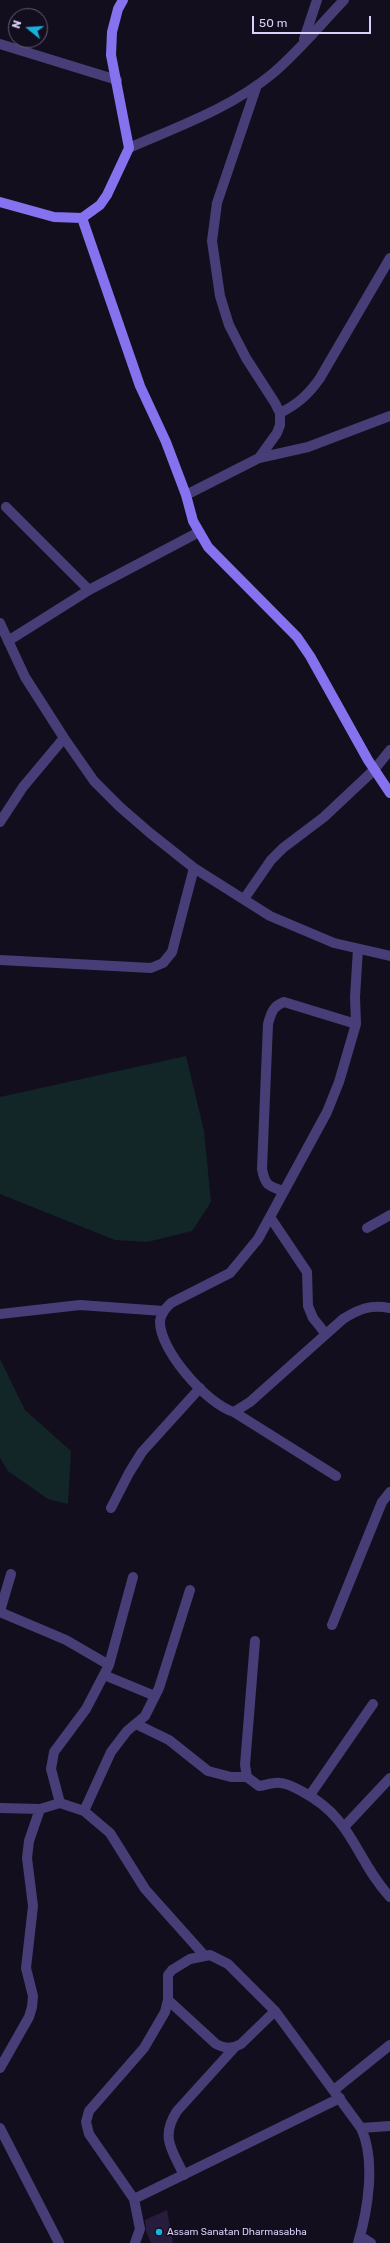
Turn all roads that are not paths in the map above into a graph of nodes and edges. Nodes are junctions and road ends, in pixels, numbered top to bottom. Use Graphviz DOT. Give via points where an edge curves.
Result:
graph roads {
  1 [pos="122,0"];
  2 [pos="317,0"];
  3 [pos="344,0"];
  4 [pos="302,43"];
  5 [pos="0,44"];
  6 [pos="117,80"];
  7 [pos="257,85"];
  8 [pos="129,148"];
  9 [pos="0,202"];
  10 [pos="82,218"];
  11 [pos="390,258"];
  12 [pos="280,413"];
  13 [pos="390,416"];
  14 [pos="259,458"];
  15 [pos="186,495"];
  16 [pos="6,507"];
  17 [pos="198,532"];
  18 [pos="89,590"];
  19 [pos="0,623"];
  20 [pos="8,641"];
  21 [pos="64,738"];
  22 [pos="390,750"];
  23 [pos="374,770"];
  24 [pos="390,793"];
  25 [pos="0,822"];
  26 [pos="194,868"];
  27 [pos="244,899"];
  28 [pos="358,949"];
  29 [pos="390,956"];
  30 [pos="0,960"];
  31 [pos="356,1024"];
  32 [pos="283,1191"];
  33 [pos="390,1215"];
  34 [pos="270,1217"];
  35 [pos="367,1228"];
  36 [pos="390,1308"];
  37 [pos="163,1311"];
  38 [pos="0,1314"];
  39 [pos="325,1333"];
  40 [pos="200,1388"];
  41 [pos="234,1412"];
  42 [pos="336,1476"];
  43 [pos="390,1492"];
  44 [pos="111,1508"];
  45 [pos="11,1574"];
  46 [pos="133,1577"];
  47 [pos="190,1590"];
  48 [pos="0,1611"];
  49 [pos="332,1625"];
  50 [pos="255,1641"];
  51 [pos="109,1665"];
  52 [pos="104,1674"];
  53 [pos="155,1696"];
  54 [pos="373,1704"];
  55 [pos="136,1724"];
  56 [pos="247,1777"];
  57 [pos="390,1778"];
  58 [pos="310,1795"];
  59 [pos="60,1803"];
  60 [pos="0,1808"];
  61 [pos="40,1809"];
  62 [pos="84,1811"];
  63 [pos="345,1826"];
  64 [pos="390,1898"];
  65 [pos="204,1955"];
  66 [pos="168,2000"];
  67 [pos="275,2011"];
  68 [pos="390,2045"];
  69 [pos="235,2047"];
  70 [pos="0,2068"];
  71 [pos="334,2090"];
  72 [pos="340,2098"];
  73 [pos="390,2126"];
  74 [pos="0,2128"];
  75 [pos="361,2128"];
  76 [pos="184,2175"];
  77 [pos="134,2199"];
  78 [pos="359,2239"];
  79 [pos="59,2243"];
  80 [pos="135,2243"];
  81 [pos="371,2243"];
  1 -- 6 [label="street" via="112,32 111,54"];
  2 -- 4 [label="street"];
  3 -- 4 [label="street"];
  4 -- 7 [label="street" via="272,74"];
  5 -- 6 [label="street"];
  6 -- 8 [label="street"];
  7 -- 8 [label="street" via="216,109"];
  7 -- 12 [label="street" via="216,203 212,241 220,296 229,325"];
  8 -- 10 [label="street" via="107,195 100,205"];
  9 -- 10 [label="street" via="54,217"];
  10 -- 15 [label="street" via="140,386 166,442"];
  11 -- 12 [label="street" via="310,393"];
  12 -- 14 [label="street" via="277,433"];
  13 -- 14 [label="street" via="308,447"];
  14 -- 15 [label="street"];
  15 -- 17 [label="street"];
  16 -- 18 [label="street"];
  17 -- 18 [label="street"];
  17 -- 23 [label="street" via="208,547 297,637"];
  18 -- 20 [label="street"];
  19 -- 20 [label="street"];
  20 -- 21 [label="street" via="25,677"];
  21 -- 25 [label="street" via="23,788"];
  21 -- 26 [label="street" via="94,781 120,807"];
  22 -- 23 [label="street"];
  23 -- 24 [label="street"];
  23 -- 27 [label="street" via="319,821 283,848 271,860"];
  26 -- 27 [label="street"];
  26 -- 30 [label="street" via="172,952 163,963 151,968"];
  27 -- 28 [label="street" via="291,926 334,943"];
  28 -- 29 [label="street"];
  28 -- 31 [label="street"];
  31 -- 32 [label="street" via="339,1082 327,1112"];
  31 -- 32 [label="street" via="284,1002 275,1006 271,1014 268,1024 262,1169 264,1179 270,1187"];
  32 -- 34 [label="street"];
  33 -- 35 [label="street"];
  34 -- 37 [label="street" via="258,1239 230,1273 171,1303"];
  34 -- 39 [label="street" via="307,1272 308,1306 313,1318"];
  36 -- 39 [label="street" via="377,1305 359,1309"];
  37 -- 38 [label="street" via="80,1305"];
  37 -- 40 [label="street" via="160,1321 163,1336 180,1365"];
  39 -- 41 [label="street" via="250,1402"];
  40 -- 41 [label="street" via="217,1404"];
  40 -- 44 [label="street" via="142,1452"];
  41 -- 42 [label="street"];
  43 -- 49 [label="street" via="382,1502"];
  45 -- 48 [label="street"];
  46 -- 51 [label="street"];
  47 -- 53 [label="street"];
  48 -- 51 [label="street" via="66,1640"];
  50 -- 56 [label="street" via="245,1765"];
  51 -- 52 [label="street"];
  52 -- 53 [label="street"];
  52 -- 59 [label="street" via="86,1709 54,1752 51,1769"];
  53 -- 55 [label="street" via="145,1716"];
  54 -- 58 [label="street"];
  55 -- 56 [label="street" via="169,1740 208,1771 230,1777"];
  55 -- 62 [label="street" via="118,1741 111,1752"];
  56 -- 58 [label="street" via="259,1786 281,1782"];
  57 -- 63 [label="street"];
  58 -- 63 [label="street" via="326,1806"];
  59 -- 61 [label="street"];
  59 -- 62 [label="street"];
  60 -- 61 [label="street"];
  61 -- 70 [label="street" via="29,1841 27,1858 33,1906 26,1968 33,1996 32,2007"];
  62 -- 65 [label="street" via="110,1833 145,1889"];
  63 -- 64 [label="street" via="369,1872"];
  65 -- 66 [label="street" via="172,1970 168,1975"];
  65 -- 67 [label="street" via="210,1955 228,1964"];
  66 -- 69 [label="street" via="216,2044 225,2049"];
  66 -- 77 [label="street" via="165,2012 144,2048 90,2111 86,2122 89,2134"];
  67 -- 69 [label="street"];
  67 -- 71 [label="street"];
  68 -- 71 [label="street"];
  69 -- 76 [label="street" via="170,2122 168,2141"];
  71 -- 72 [label="street"];
  72 -- 75 [label="street"];
  72 -- 76 [label="street"];
  73 -- 75 [label="street"];
  74 -- 79 [label="street"];
  75 -- 78 [label="street" via="366,2140 370,2168"];
  76 -- 77 [label="street"];
  77 -- 80 [label="street" via="140,2229"];
  78 -- 81 [label="street"];
}
